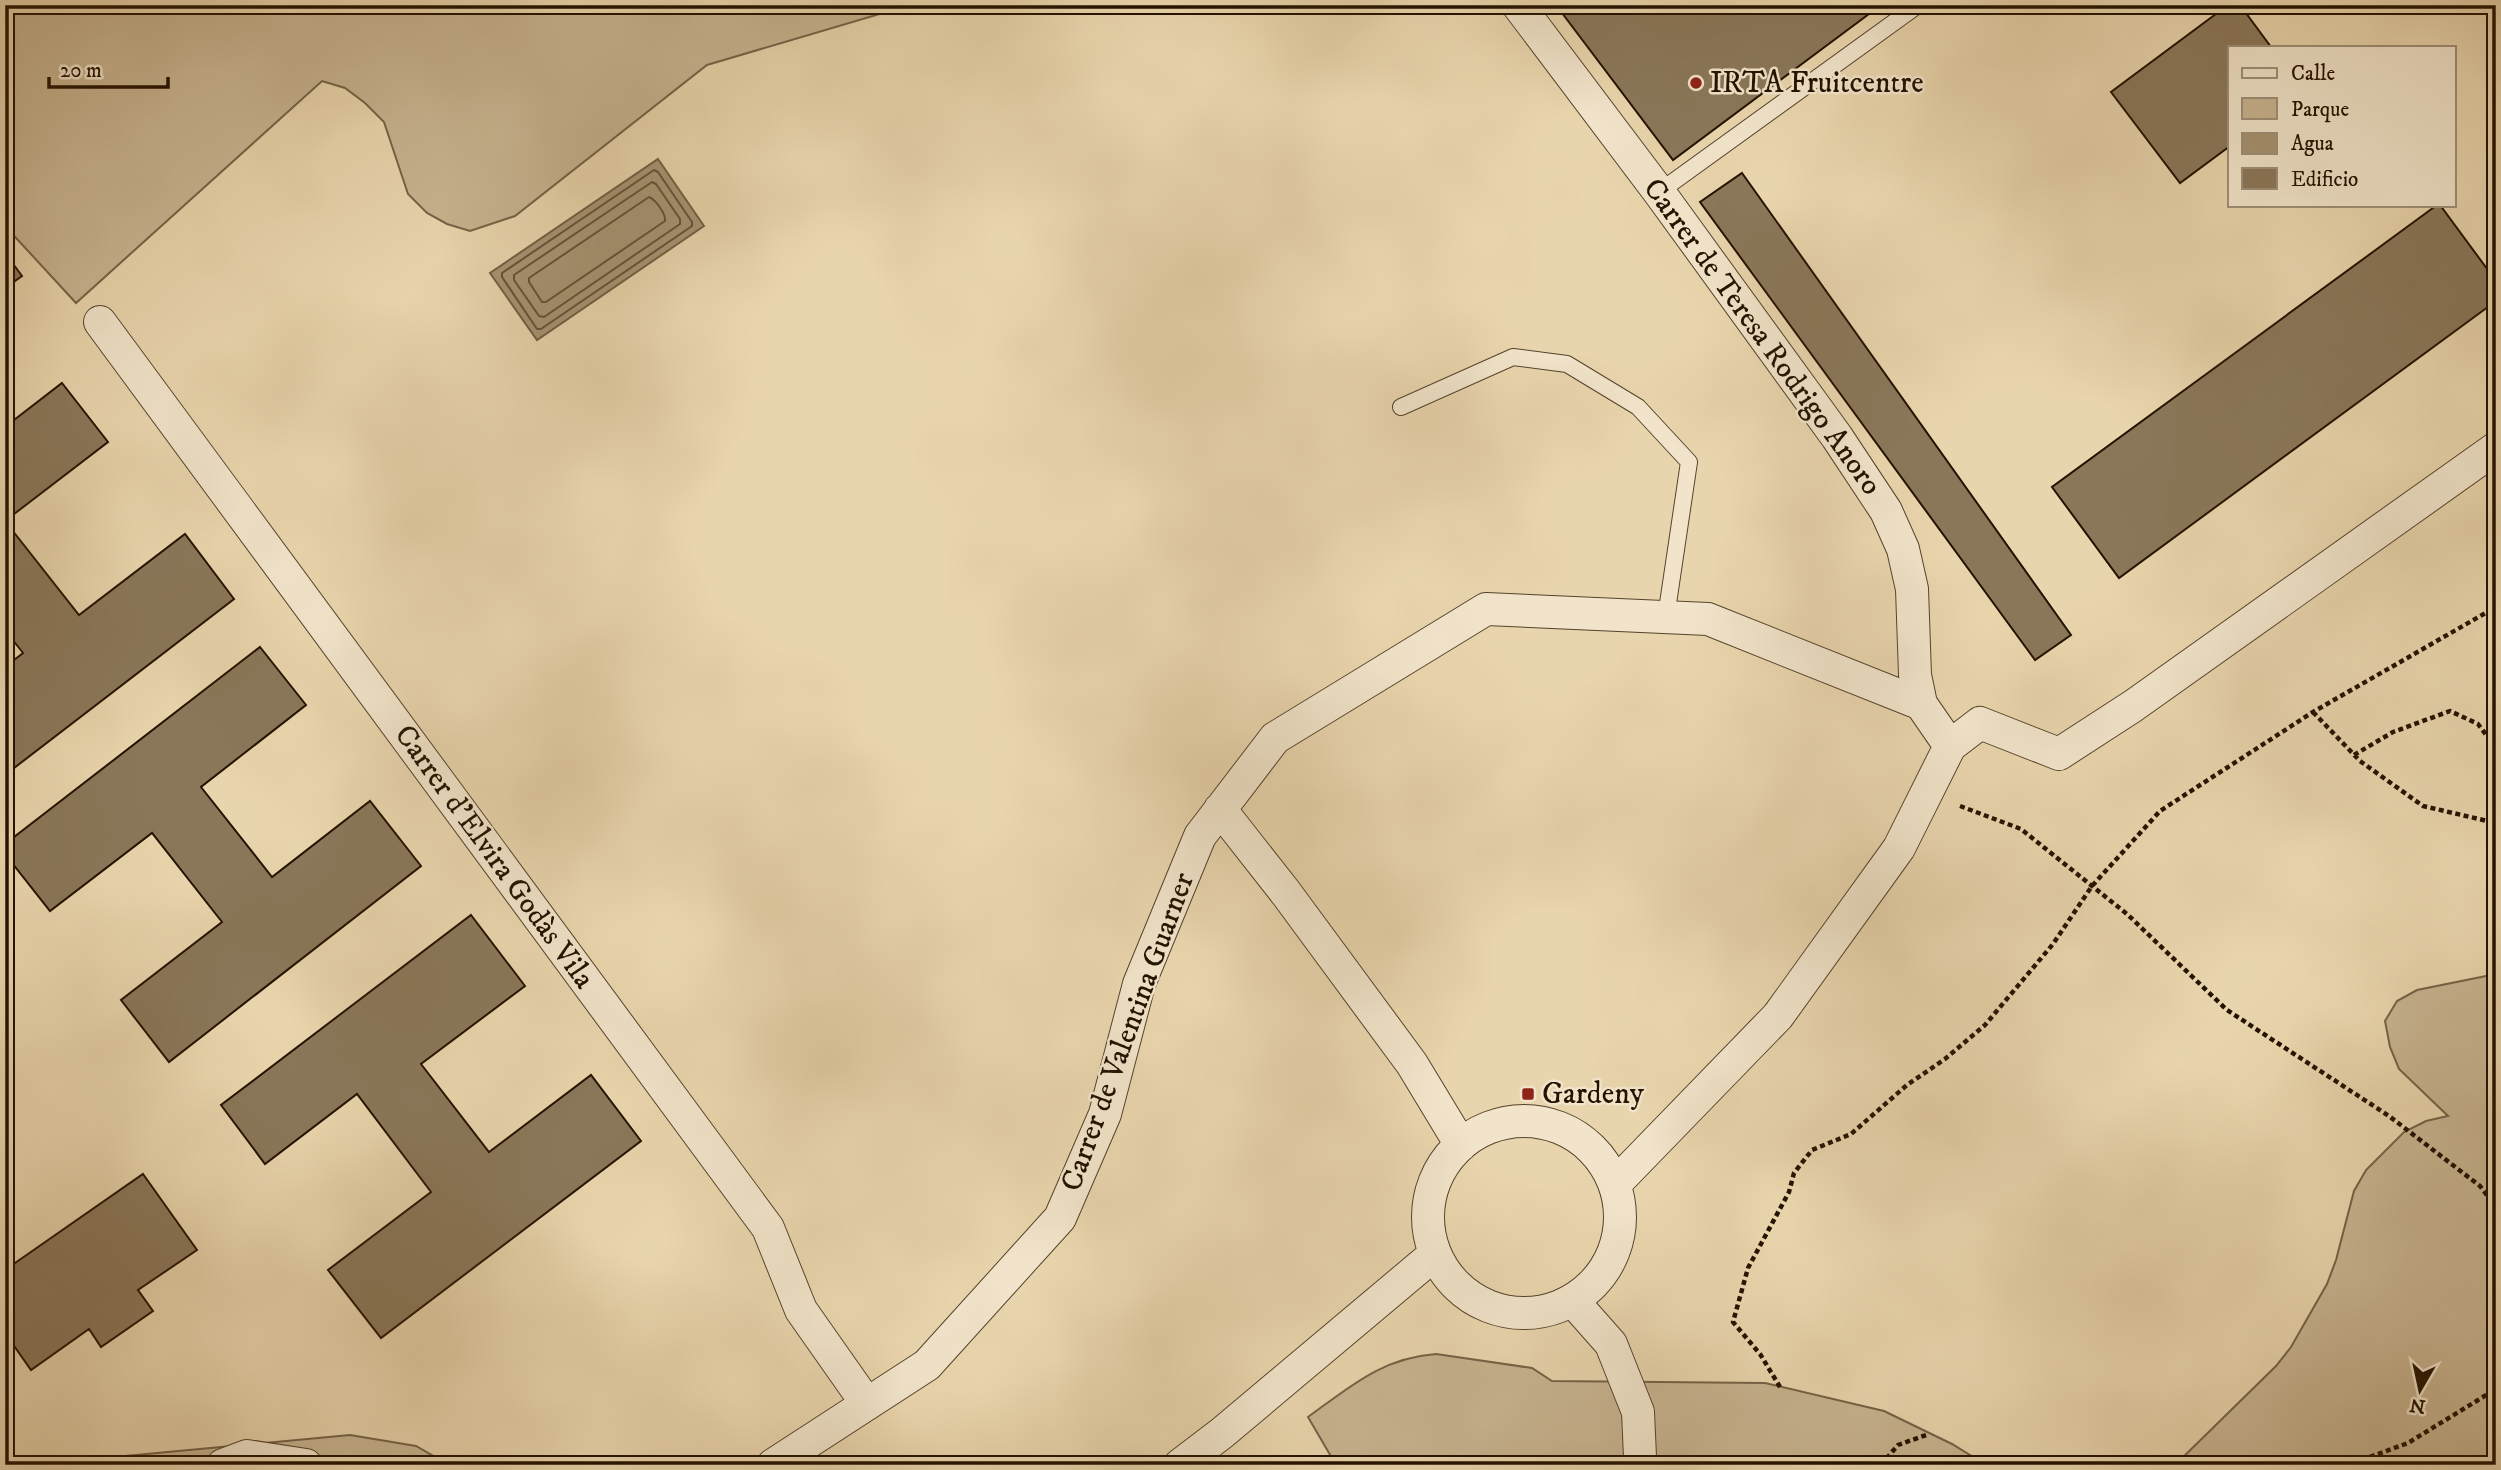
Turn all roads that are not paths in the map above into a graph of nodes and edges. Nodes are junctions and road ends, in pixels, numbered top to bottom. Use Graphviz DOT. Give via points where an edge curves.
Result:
graph roads {
  1 [pos="1518,5"];
  2 [pos="1918,5"];
  3 [pos="1659,192"];
  4 [pos="100,322"];
  5 [pos="1401,407"];
  6 [pos="2496,448"];
  7 [pos="1667,617"];
  8 [pos="1921,704"];
  9 [pos="1950,746"];
  10 [pos="1220,809"];
  11 [pos="1461,1145"];
  12 [pos="1615,1184"];
  13 [pos="1435,1254"];
  14 [pos="1573,1301"];
  15 [pos="867,1404"];
  16 [pos="223,1465"];
  17 [pos="306,1465"];
  18 [pos="773,1465"];
  19 [pos="1180,1465"];
  20 [pos="1638,1465"];
  1 -- 3 [label="street, Carrer de Teresa Rodrigo Anoro"];
  2 -- 3 [label="lane"];
  3 -- 8 [label="street, Carrer de Teresa Rodrigo Anoro" via="1838,437 1886,512 1903,549 1912,590 1915,675"];
  4 -- 15 [label="street, Carrer d'Elvira Godàs Vila" via="768,1228 801,1310"];
  5 -- 7 [label="lane" via="1513,357 1567,364 1638,407 1689,462"];
  6 -- 9 [label="street" via="2059,754 1980,723"];
  7 -- 8 [label="street, Carrer de Valentina Guarner" via="1708,619"];
  7 -- 10 [label="street, Carrer de Valentina Guarner" via="1486,609 1275,738"];
  8 -- 9 [label="street"];
  9 -- 12 [label="street" via="1899,848 1778,1016"];
  10 -- 11 [label="street" via="1412,1064"];
  10 -- 15 [label="street, Carrer de Valentina Guarner" via="1200,836 1139,984 1105,1114 1060,1217 927,1365"];
  11 -- 12 [label="street" via="1487,1129 1507,1124 1548,1124 1576,1136 1600,1157"];
  11 -- 13 [label="street" via="1441,1167 1430,1195 1428,1225"];
  12 -- 14 [label="street" via="1621,1209 1617,1245 1600,1277"];
  13 -- 14 [label="street" via="1452,1282 1488,1306 1509,1313 1542,1312"];
  13 -- 19 [label="street"];
  14 -- 20 [label="street" via="1611,1344 1638,1412"];
  15 -- 18 [label="street, Carrer de Valentina Guarner"];
  16 -- 17 [label="street" via="247,1456"];
}
